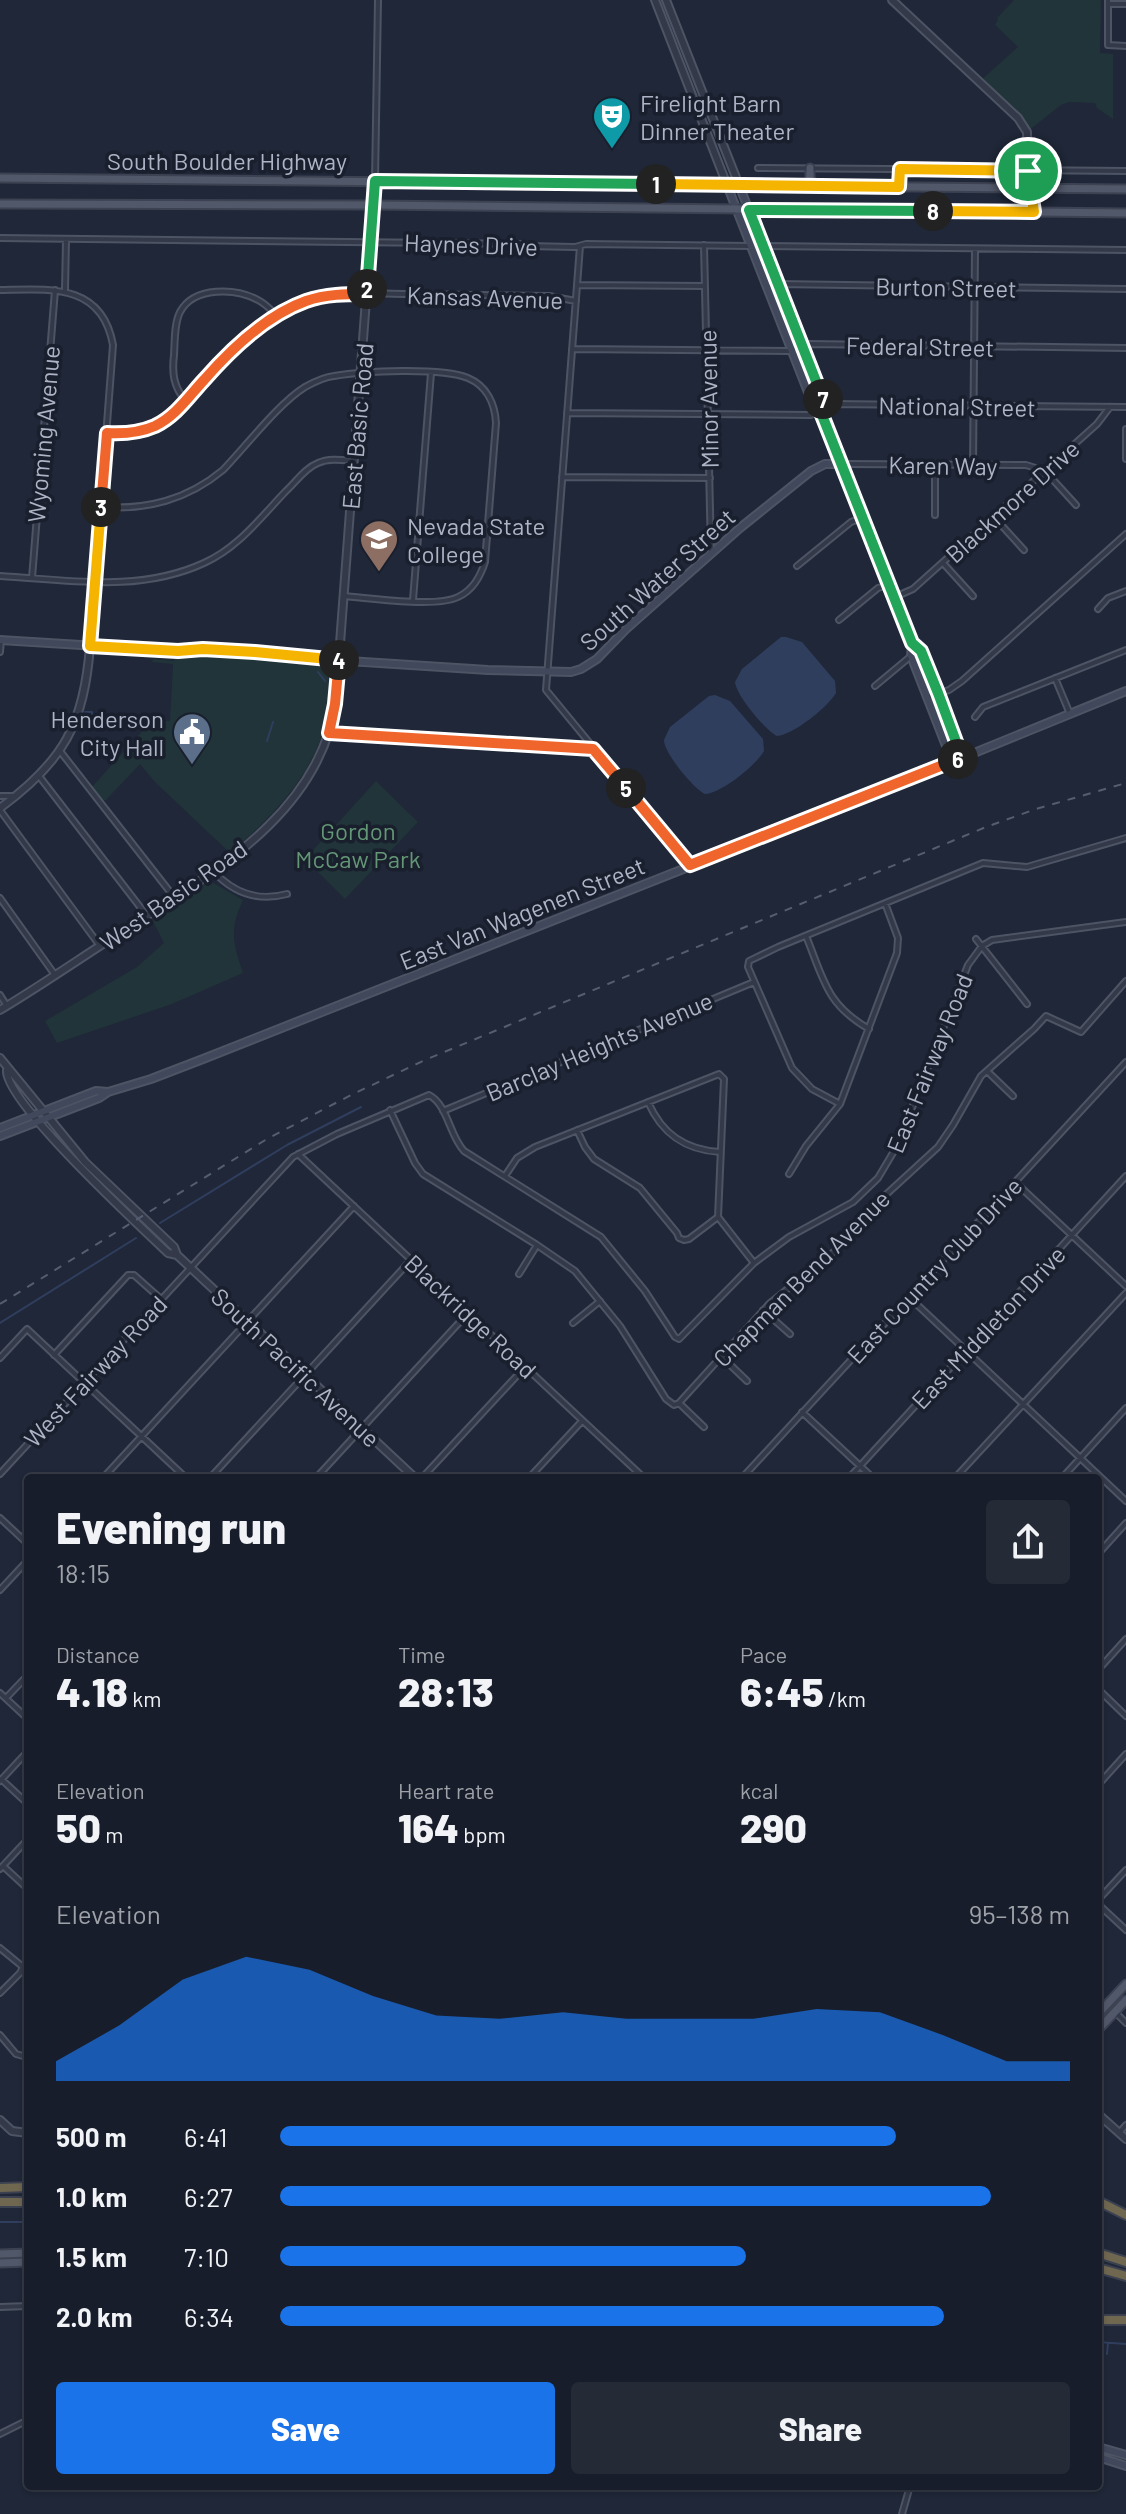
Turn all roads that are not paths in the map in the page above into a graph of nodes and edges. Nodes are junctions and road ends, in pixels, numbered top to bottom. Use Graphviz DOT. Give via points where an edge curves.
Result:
graph roads {
  1 [pos="378,0"];
  2 [pos="656,0"];
  3 [pos="666,0"];
  4 [pos="892,0"];
  5 [pos="1108,2"];
  6 [pos="1126,4"];
  7 [pos="1126,46"];
  8 [pos="688,56"];
  9 [pos="678,59"];
  10 [pos="758,168"];
  11 [pos="810,168"];
  12 [pos="900,169"];
  13 [pos="1028,171"];
  14 [pos="1126,171"];
  15 [pos="0,178"];
  16 [pos="375,181"];
  17 [pos="727,185"];
  18 [pos="739,185"];
  19 [pos="810,186"];
  20 [pos="899,187"];
  21 [pos="1031,188"];
  22 [pos="1126,189"];
  23 [pos="0,204"];
  24 [pos="374,205"];
  25 [pos="737,209"];
  26 [pos="749,210"];
  27 [pos="1034,212"];
  28 [pos="1126,213"];
  29 [pos="0,238"];
  30 [pos="66,239"];
  31 [pos="371,242"];
  32 [pos="704,245"];
  33 [pos="580,246"];
  34 [pos="750,246"];
  35 [pos="761,246"];
  36 [pos="975,249"];
  37 [pos="1126,250"];
  38 [pos="777,284"];
  39 [pos="577,285"];
  40 [pos="705,286"];
  41 [pos="767,288"];
  42 [pos="975,288"];
  43 [pos="1126,289"];
  44 [pos="0,290"];
  45 [pos="55,290"];
  46 [pos="65,291"];
  47 [pos="367,294"];
  48 [pos="576,301"];
  49 [pos="277,316"];
  50 [pos="802,347"];
  51 [pos="974,347"];
  52 [pos="1126,348"];
  53 [pos="572,349"];
  54 [pos="707,350"];
  55 [pos="791,350"];
  56 [pos="431,373"];
  57 [pos="361,374"];
  58 [pos="186,401"];
  59 [pos="973,406"];
  60 [pos="1110,407"];
  61 [pos="1126,407"];
  62 [pos="820,410"];
  63 [pos="567,413"];
  64 [pos="708,414"];
  65 [pos="1126,429"];
  66 [pos="107,433"];
  67 [pos="1126,459"];
  68 [pos="354,461"];
  69 [pos="842,464"];
  70 [pos="935,464"];
  71 [pos="973,466"];
  72 [pos="1045,471"];
  73 [pos="562,477"];
  74 [pos="710,478"];
  75 [pos="1076,505"];
  76 [pos="101,507"];
  77 [pos="935,515"];
  78 [pos="994,517"];
  79 [pos="863,518"];
  80 [pos="1126,534"];
  81 [pos="1024,550"];
  82 [pos="711,554"];
  83 [pos="943,563"];
  84 [pos="797,566"];
  85 [pos="0,576"];
  86 [pos="32,578"];
  87 [pos="95,582"];
  88 [pos="890,585"];
  89 [pos="1126,591"];
  90 [pos="343,596"];
  91 [pos="973,596"];
  92 [pos="895,597"];
  93 [pos="413,600"];
  94 [pos="1098,609"];
  95 [pos="839,620"];
  96 [pos="0,640"];
  97 [pos="912,643"];
  98 [pos="90,646"];
  99 [pos="1126,650"];
  100 [pos="921,651"];
  101 [pos="0,652"];
  102 [pos="911,656"];
  103 [pos="339,660"];
  104 [pos="547,672"];
  105 [pos="1055,678"];
  106 [pos="875,686"];
  107 [pos="1126,691"];
  108 [pos="938,693"];
  109 [pos="927,697"];
  110 [pos="1070,714"];
  111 [pos="975,717"];
  112 [pos="329,733"];
  113 [pos="593,749"];
  114 [pos="60,751"];
  115 [pos="958,759"];
  116 [pos="39,776"];
  117 [pos="0,796"];
  118 [pos="15,797"];
  119 [pos="0,809"];
  120 [pos="1126,838"];
  121 [pos="690,865"];
  122 [pos="214,872"];
  123 [pos="287,894"];
  124 [pos="0,898"];
  125 [pos="175,898"];
  126 [pos="885,903"];
  127 [pos="147,916"];
  128 [pos="1126,922"];
  129 [pos="806,936"];
  130 [pos="976,939"];
  131 [pos="100,946"];
  132 [pos="982,946"];
  133 [pos="55,975"];
  134 [pos="1126,981"];
  135 [pos="754,982"];
  136 [pos="0,995"];
  137 [pos="1027,1004"];
  138 [pos="7,1006"];
  139 [pos="0,1010"];
  140 [pos="869,1029"];
  141 [pos="0,1058"];
  142 [pos="1126,1062"];
  143 [pos="1124,1069"];
  144 [pos="987,1071"];
  145 [pos="1013,1096"];
  146 [pos="648,1101"];
  147 [pos="840,1104"];
  148 [pos="390,1110"];
  149 [pos="443,1111"];
  150 [pos="40,1116"];
  151 [pos="0,1128"];
  152 [pos="577,1130"];
  153 [pos="0,1136"];
  154 [pos="720,1152"];
  155 [pos="298,1154"];
  156 [pos="789,1174"];
  157 [pos="505,1176"];
  158 [pos="1126,1176"];
  159 [pos="1015,1182"];
  160 [pos="354,1206"];
  161 [pos="718,1217"];
  162 [pos="1072,1236"];
  163 [pos="537,1245"];
  164 [pos="411,1260"];
  165 [pos="754,1263"];
  166 [pos="190,1268"];
  167 [pos="519,1274"];
  168 [pos="1126,1286"];
  169 [pos="1126,1293"];
  170 [pos="909,1297"];
  171 [pos="161,1299"];
  172 [pos="600,1301"];
  173 [pos="763,1310"];
  174 [pos="468,1313"];
  175 [pos="248,1321"];
  176 [pos="573,1323"];
  177 [pos="790,1334"];
  178 [pos="966,1351"];
  179 [pos="54,1355"];
  180 [pos="721,1356"];
  181 [pos="0,1358"];
  182 [pos="525,1367"];
  183 [pos="305,1375"];
  184 [pos="747,1381"];
  185 [pos="85,1383"];
  186 [pos="676,1404"];
  187 [pos="1023,1404"];
  188 [pos="1126,1408"];
  189 [pos="802,1412"];
  190 [pos="583,1420"];
  191 [pos="704,1427"];
  192 [pos="362,1428"];
  193 [pos="142,1436"];
  194 [pos="1080,1458"];
  195 [pos="860,1466"];
  196 [pos="0,1474"];
  197 [pos="107,1474"];
  198 [pos="182,1474"];
  199 [pos="214,1474"];
  200 [pos="320,1474"];
  201 [pos="411,1474"];
  202 [pos="426,1474"];
  203 [pos="533,1474"];
  204 [pos="637,1474"];
  205 [pos="746,1474"];
  206 [pos="853,1474"];
  207 [pos="869,1474"];
  208 [pos="959,1474"];
  209 [pos="1066,1474"];
  210 [pos="1097,1474"];
  211 [pos="1102,1479"];
  212 [pos="1126,1501"];
  213 [pos="0,1518"];
  214 [pos="1126,1523"];
  215 [pos="24,1540"];
  216 [pos="1102,1550"];
  217 [pos="24,1564"];
  218 [pos="0,1590"];
  219 [pos="1126,1639"];
  220 [pos="1102,1666"];
  221 [pos="24,1679"];
  222 [pos="0,1693"];
  223 [pos="1102,1693"];
  224 [pos="6,1698"];
  225 [pos="24,1715"];
  226 [pos="1126,1716"];
  227 [pos="1126,1754"];
  228 [pos="24,1755"];
  229 [pos="1,1780"];
  230 [pos="1102,1781"];
  231 [pos="24,1800"];
  232 [pos="24,1843"];
  233 [pos="2,1868"];
  234 [pos="1126,1870"];
  235 [pos="24,1886"];
  236 [pos="1102,1897"];
  237 [pos="1102,1906"];
  238 [pos="1126,1930"];
  239 [pos="0,1948"];
  240 [pos="1126,1984"];
  241 [pos="0,1993"];
  242 [pos="1126,2000"];
  243 [pos="1102,2010"];
  244 [pos="1115,2012"];
  245 [pos="1126,2023"];
  246 [pos="1102,2026"];
  247 [pos="0,2035"];
  248 [pos="24,2055"];
  249 [pos="1102,2118"];
  250 [pos="0,2120"];
  251 [pos="1126,2125"];
  252 [pos="24,2132"];
  253 [pos="1119,2133"];
  254 [pos="1126,2139"];
  255 [pos="24,2187"];
  256 [pos="0,2188"];
  257 [pos="0,2202"];
  258 [pos="24,2202"];
  259 [pos="1102,2203"];
  260 [pos="1126,2215"];
  261 [pos="24,2253"];
  262 [pos="0,2254"];
  263 [pos="1102,2254"];
  264 [pos="24,2262"];
  265 [pos="1126,2262"];
  266 [pos="0,2263"];
  267 [pos="1102,2269"];
  268 [pos="1126,2276"];
  269 [pos="24,2306"];
  270 [pos="0,2307"];
  271 [pos="1102,2320"];
  272 [pos="1126,2320"];
  273 [pos="24,2422"];
  274 [pos="0,2434"];
  275 [pos="1102,2448"];
  276 [pos="1126,2455"];
  277 [pos="1102,2458"];
  278 [pos="1126,2466"];
  279 [pos="909,2490"];
  280 [pos="902,2514"];
  1 -- 16 [label="street, East Basic Road"];
  2 -- 9 [label="street"];
  3 -- 8 [label="street"];
  4 -- 13 [label="street" via="1018,118 1027,132"];
  5 -- 6 [label="street"];
  5 -- 7 [label="street" via="1108,45"];
  8 -- 9 [label="street"];
  8 -- 18 [label="street"];
  9 -- 17 [label="street"];
  10 -- 11 [label="street"];
  11 -- 12 [label="street"];
  11 -- 19 [label="main road"];
  12 -- 13 [label="street"];
  12 -- 20 [label="main road"];
  13 -- 14 [label="street"];
  13 -- 21 [label="street"];
  15 -- 16 [label="main road, South Boulder Highway"];
  16 -- 17 [label="main road, South Boulder Highway"];
  16 -- 24 [label="street, East Basic Road"];
  17 -- 18 [label="main road, South Boulder Highway"];
  17 -- 25 [label="main road"];
  18 -- 19 [label="main road, South Boulder Highway"];
  18 -- 26 [label="main road"];
  19 -- 20 [label="main road, South Boulder Highway"];
  20 -- 21 [label="main road, South Boulder Highway"];
  21 -- 22 [label="main road, South Boulder Highway"];
  21 -- 27 [label="street"];
  23 -- 24 [label="main road, South Boulder Highway"];
  24 -- 25 [label="main road, South Boulder Highway"];
  24 -- 31 [label="street, East Basic Road"];
  25 -- 26 [label="main road, South Boulder Highway"];
  25 -- 34 [label="main road"];
  26 -- 27 [label="main road, South Boulder Highway"];
  26 -- 35 [label="main road"];
  27 -- 28 [label="main road, South Boulder Highway"];
  29 -- 30 [label="street, Haynes Drive"];
  30 -- 31 [label="street, Haynes Drive"];
  30 -- 46 [label="street"];
  31 -- 33 [label="street, Haynes Drive"];
  31 -- 47 [label="street, East Basic Road"];
  32 -- 33 [label="street, Haynes Drive"];
  32 -- 34 [label="street, Haynes Drive"];
  32 -- 40 [label="street, Minor Avenue"];
  33 -- 39 [label="street"];
  34 -- 41 [label="main road"];
  35 -- 36 [label="street"];
  35 -- 38 [label="main road"];
  36 -- 37 [label="street"];
  36 -- 42 [label="street"];
  38 -- 41 [label="street, Burton Street"];
  38 -- 42 [label="street, Burton Street"];
  38 -- 50 [label="main road"];
  39 -- 40 [label="street"];
  39 -- 48 [label="street"];
  40 -- 54 [label="street, Minor Avenue"];
  41 -- 55 [label="main road"];
  42 -- 43 [label="street, Burton Street"];
  42 -- 51 [label="street"];
  44 -- 45 [label="street"];
  45 -- 46 [label="street"];
  45 -- 86 [label="street, Wyoming Avenue"];
  46 -- 66 [label="street" via="89,301 111,332"];
  47 -- 48 [label="street, Kansas Avenue" via="549,296"];
  47 -- 49 [label="street, Kansas Avenue" via="308,300"];
  47 -- 57 [label="street, East Basic Road"];
  48 -- 53 [label="street"];
  49 -- 58 [label="street, Kansas Avenue" via="235,348"];
  49 -- 58 [label="street" via="257,299 239,293 210,292 189,300 177,321 172,369"];
  50 -- 51 [label="street, Federal Street"];
  50 -- 55 [label="street, Federal Street"];
  50 -- 62 [label="main road" via="824,401"];
  51 -- 52 [label="street, Federal Street"];
  51 -- 59 [label="street"];
  53 -- 54 [label="street, Federal Street"];
  53 -- 63 [label="street"];
  54 -- 55 [label="street, Federal Street"];
  54 -- 64 [label="street, Minor Avenue"];
  55 -- 62 [label="main road" via="813,405"];
  56 -- 57 [label="street"];
  56 -- 93 [label="street"];
  56 -- 93 [label="street" via="469,379 486,392 495,409 495,437 481,573 460,596"];
  57 -- 68 [label="street, East Basic Road"];
  57 -- 76 [label="street" via="306,386 223,470 181,497 140,507"];
  58 -- 66 [label="street, Kansas Avenue" via="141,432"];
  59 -- 60 [label="street, National Street"];
  59 -- 62 [label="street, National Street" via="831,404"];
  59 -- 71 [label="street"];
  60 -- 61 [label="street"];
  60 -- 72 [label="street, Blackmore Drive"];
  62 -- 64 [label="street, National Street" via="811,415"];
  62 -- 69 [label="main road"];
  63 -- 64 [label="street, National Street"];
  63 -- 73 [label="street"];
  64 -- 74 [label="street, Minor Avenue"];
  65 -- 67 [label="street"];
  66 -- 76 [label="street"];
  68 -- 87 [label="street" via="330,460 308,469 243,537 207,562 149,581"];
  68 -- 90 [label="street, East Basic Road"];
  69 -- 70 [label="street, Karen Way"];
  69 -- 79 [label="main road"];
  69 -- 82 [label="main road, South Water Street" via="811,471"];
  70 -- 71 [label="street, Karen Way"];
  70 -- 77 [label="street"];
  71 -- 72 [label="street, Karen Way" via="1026,465"];
  72 -- 75 [label="street"];
  72 -- 78 [label="street, Blackmore Drive"];
  73 -- 74 [label="street"];
  73 -- 104 [label="street"];
  74 -- 82 [label="street, Minor Avenue"];
  76 -- 87 [label="street"];
  78 -- 81 [label="street"];
  78 -- 83 [label="street, Blackmore Drive"];
  79 -- 84 [label="street"];
  79 -- 88 [label="main road"];
  80 -- 108 [label="street" via="962,681"];
  82 -- 104 [label="main road, South Water Street" via="597,659 571,672"];
  83 -- 91 [label="street"];
  83 -- 92 [label="street, Blackmore Drive"];
  85 -- 86 [label="street"];
  86 -- 87 [label="street"];
  87 -- 98 [label="street"];
  88 -- 92 [label="main road"];
  88 -- 95 [label="street" via="878,588"];
  89 -- 94 [label="street"];
  90 -- 93 [label="street"];
  90 -- 103 [label="street, East Basic Road"];
  92 -- 97 [label="main road"];
  96 -- 98 [label="main road, South Water Street"];
  96 -- 101 [label="street"];
  97 -- 100 [label="main road"];
  97 -- 102 [label="main road"];
  98 -- 103 [label="main road, South Water Street"];
  98 -- 114 [label="street" via="80,709"];
  99 -- 105 [label="street"];
  100 -- 102 [label="street"];
  100 -- 108 [label="main road"];
  102 -- 106 [label="street"];
  102 -- 109 [label="main road"];
  103 -- 104 [label="main road, South Water Street"];
  103 -- 112 [label="street, West Basic Road"];
  104 -- 113 [label="street" via="548,694"];
  105 -- 110 [label="street"];
  105 -- 111 [label="street" via="983,707"];
  107 -- 110 [label="main road, East Van Wagenen Street"];
  108 -- 109 [label="street"];
  108 -- 115 [label="main road"];
  109 -- 115 [label="main road" via="948,751"];
  110 -- 115 [label="main road, East Van Wagenen Street"];
  112 -- 113 [label="street"];
  112 -- 122 [label="street, West Basic Road" via="313,770 290,802"];
  113 -- 121 [label="street"];
  114 -- 116 [label="street"];
  114 -- 125 [label="street"];
  115 -- 121 [label="main road, East Van Wagenen Street"];
  116 -- 118 [label="street"];
  116 -- 127 [label="street"];
  117 -- 118 [label="street"];
  118 -- 119 [label="street"];
  119 -- 131 [label="street"];
  120 -- 126 [label="street" via="1027,867 983,863"];
  121 -- 150 [label="main road, East Van Wagenen Street" via="164,1074 96,1091"];
  122 -- 123 [label="street" via="247,895"];
  122 -- 125 [label="street, West Basic Road"];
  124 -- 133 [label="street"];
  125 -- 127 [label="street, West Basic Road"];
  126 -- 129 [label="street"];
  126 -- 140 [label="street" via="898,938 897,953"];
  127 -- 131 [label="street, West Basic Road"];
  128 -- 132 [label="street, East Fairway Road" via="1005,937"];
  129 -- 135 [label="street" via="749,961"];
  129 -- 140 [label="street" via="831,996 849,1018"];
  130 -- 132 [label="street"];
  131 -- 133 [label="street, West Basic Road"];
  132 -- 137 [label="street"];
  132 -- 165 [label="street, East Fairway Road" via="968,965 884,1170 853,1202"];
  133 -- 138 [label="street, West Basic Road"];
  134 -- 144 [label="street, Chapman Bend Avenue" via="1081,1032 1046,1016"];
  135 -- 147 [label="street" via="792,1068 812,1089"];
  135 -- 149 [label="street, Barclay Heights Avenue"];
  136 -- 138 [label="street"];
  138 -- 139 [label="street, West Basic Road"];
  140 -- 147 [label="street"];
  141 -- 150 [label="street, South Pacific Avenue"];
  142 -- 143 [label="street, East Country Club Drive"];
  143 -- 159 [label="street, East Country Club Drive"];
  144 -- 145 [label="street"];
  144 -- 173 [label="street, Chapman Bend Avenue" via="938,1147 879,1201 841,1246"];
  146 -- 152 [label="street"];
  146 -- 154 [label="street" via="658,1123 672,1135 698,1149"];
  146 -- 154 [label="street" via="723,1076"];
  147 -- 156 [label="street"];
  148 -- 149 [label="street" via="429,1095"];
  148 -- 155 [label="street"];
  148 -- 163 [label="street" via="423,1174"];
  149 -- 157 [label="street, East Fairway Road" via="461,1147"];
  150 -- 151 [label="main road"];
  150 -- 153 [label="main road"];
  150 -- 166 [label="street, South Pacific Avenue"];
  152 -- 157 [label="street" via="523,1153"];
  152 -- 161 [label="street" via="590,1154 640,1188 679,1238 689,1239"];
  154 -- 161 [label="street"];
  155 -- 160 [label="street, Blackridge Road"];
  155 -- 166 [label="street"];
  157 -- 165 [label="street, East Fairway Road" via="601,1237 679,1339"];
  158 -- 162 [label="street, East Middleton Drive"];
  159 -- 162 [label="street"];
  159 -- 170 [label="street, East Country Club Drive"];
  160 -- 164 [label="street, Blackridge Road"];
  160 -- 175 [label="street"];
  161 -- 165 [label="street"];
  162 -- 168 [label="street"];
  162 -- 178 [label="street, East Middleton Drive"];
  163 -- 167 [label="street"];
  163 -- 172 [label="street" via="575,1271"];
  164 -- 174 [label="street, Blackridge Road"];
  164 -- 183 [label="street"];
  166 -- 171 [label="street, West Fairway Road"];
  166 -- 175 [label="street, South Pacific Avenue"];
  169 -- 187 [label="street"];
  170 -- 178 [label="street"];
  170 -- 189 [label="street, East Country Club Drive"];
  171 -- 179 [label="street" via="131,1274"];
  171 -- 185 [label="street, West Fairway Road"];
  172 -- 176 [label="street"];
  172 -- 186 [label="street" via="666,1399"];
  173 -- 177 [label="street"];
  173 -- 180 [label="street, Chapman Bend Avenue"];
  174 -- 182 [label="street, Blackridge Road"];
  174 -- 192 [label="street"];
  175 -- 183 [label="street, South Pacific Avenue"];
  175 -- 193 [label="street"];
  178 -- 187 [label="street"];
  178 -- 195 [label="street, East Middleton Drive"];
  179 -- 181 [label="street" via="27,1329"];
  179 -- 185 [label="street"];
  180 -- 184 [label="street"];
  180 -- 186 [label="street, Chapman Bend Avenue"];
  182 -- 190 [label="street, Blackridge Road"];
  182 -- 202 [label="street"];
  183 -- 192 [label="street, South Pacific Avenue"];
  183 -- 199 [label="street"];
  185 -- 193 [label="street"];
  185 -- 196 [label="street, West Fairway Road"];
  186 -- 191 [label="street"];
  187 -- 194 [label="street"];
  187 -- 208 [label="street"];
  188 -- 194 [label="street"];
  189 -- 195 [label="street"];
  189 -- 205 [label="street, East Country Club Drive"];
  190 -- 203 [label="street"];
  190 -- 204 [label="street, Blackridge Road"];
  192 -- 200 [label="street"];
  192 -- 201 [label="street, South Pacific Avenue"];
  193 -- 197 [label="street"];
  193 -- 198 [label="street"];
  194 -- 209 [label="street"];
  194 -- 210 [label="street"];
  195 -- 206 [label="street, East Middleton Drive"];
  195 -- 207 [label="street"];
  211 -- 212 [label="street"];
  213 -- 215 [label="street"];
  214 -- 216 [label="street"];
  217 -- 218 [label="street"];
  219 -- 220 [label="street"];
  221 -- 224 [label="street"];
  222 -- 224 [label="street"];
  223 -- 226 [label="street"];
  224 -- 225 [label="street"];
  227 -- 230 [label="street"];
  228 -- 229 [label="street"];
  229 -- 231 [label="street"];
  232 -- 233 [label="street"];
  233 -- 235 [label="street"];
  234 -- 236 [label="street"];
  237 -- 238 [label="street"];
  239 -- 241 [label="street" via="23,1967"];
  240 -- 243 [label="main road"];
  242 -- 244 [label="main road"];
  244 -- 245 [label="street"];
  244 -- 246 [label="main road"];
  247 -- 248 [label="street" via="16,2054"];
  249 -- 253 [label="street"];
  250 -- 252 [label="street" via="12,2131"];
  251 -- 253 [label="street"];
  253 -- 254 [label="street"];
  255 -- 256 [label="highway"];
  257 -- 258 [label="highway"];
  259 -- 260 [label="highway"];
  261 -- 262 [label="main road"];
  263 -- 265 [label="highway"];
  264 -- 266 [label="main road"];
  267 -- 268 [label="highway"];
  269 -- 270 [label="street"];
  271 -- 272 [label="highway"];
  273 -- 274 [label="street"];
  275 -- 276 [label="main road"];
  277 -- 278 [label="main road"];
  279 -- 280 [label="street"];
}
